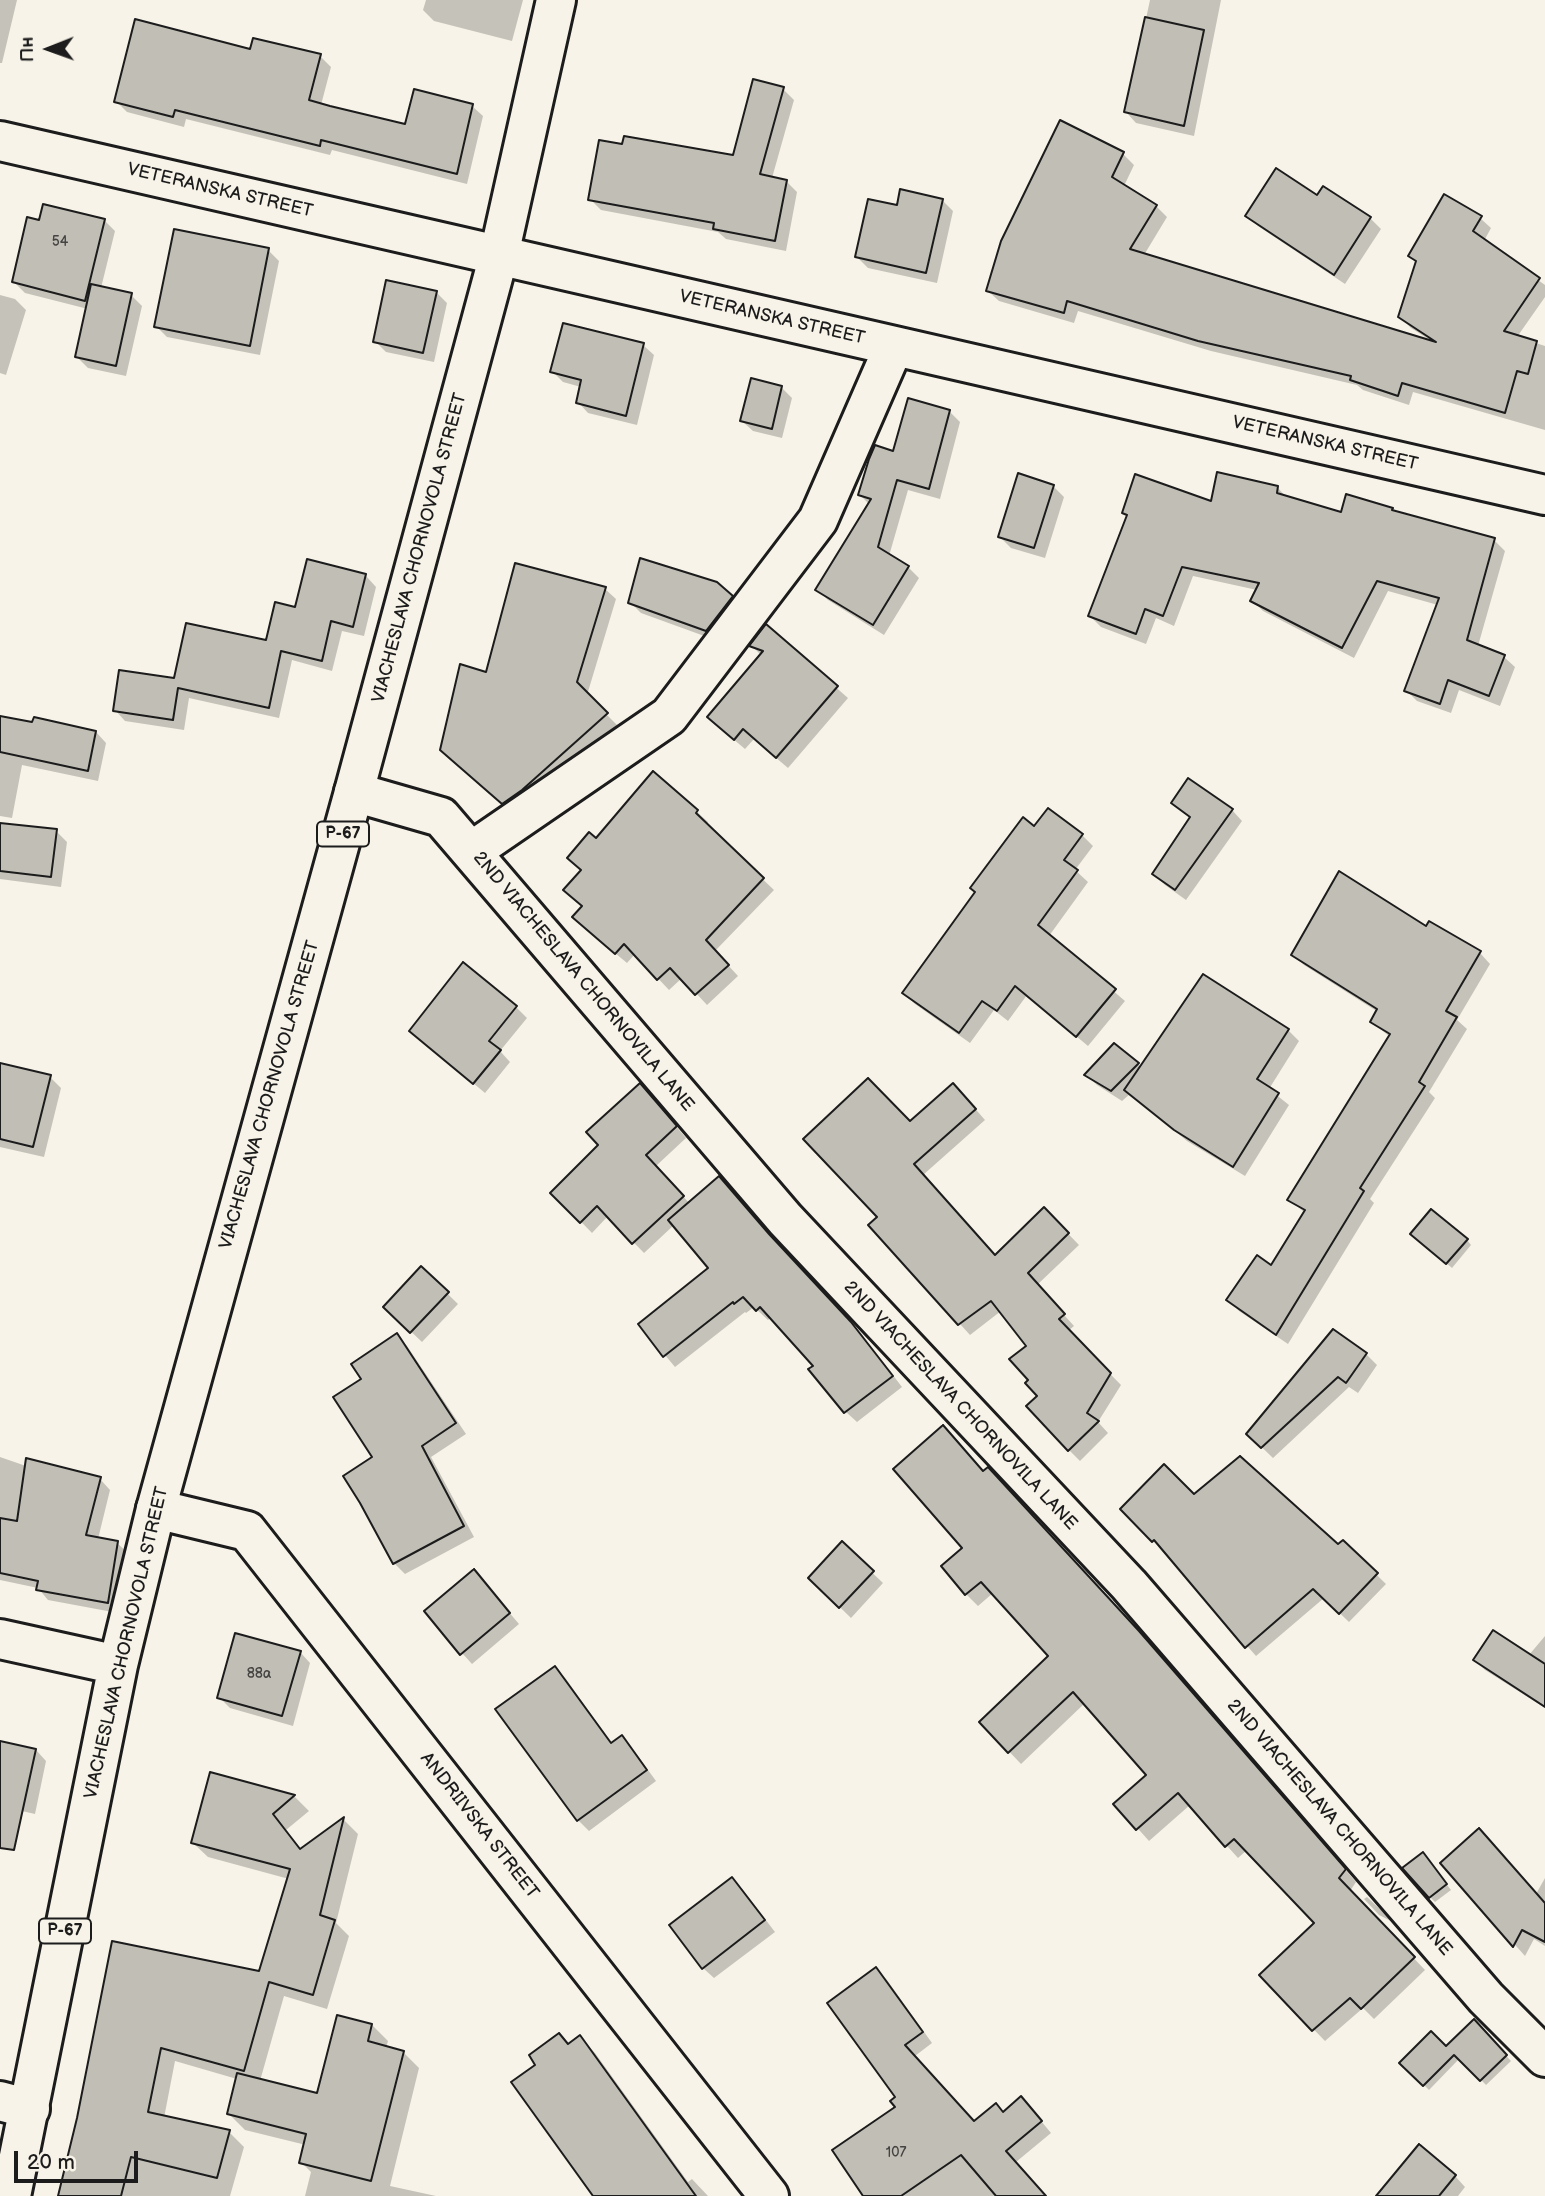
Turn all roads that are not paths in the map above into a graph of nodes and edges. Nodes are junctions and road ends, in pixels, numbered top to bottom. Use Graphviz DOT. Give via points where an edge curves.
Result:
graph roads {
  1 [pos="556,0"];
  2 [pos="0,141"];
  3 [pos="499,255"];
  4 [pos="894,346"];
  5 [pos="1545,495"];
  6 [pos="354,792"];
  7 [pos="472,851"];
  8 [pos="156,1509"];
  9 [pos="0,1639"];
  10 [pos="118,1665"];
  11 [pos="1545,2057"];
  12 [pos="15,2105"];
  13 [pos="11,2196"];
  14 [pos="769,2196"];
  1 -- 3 [label="street, VIACHESLAVA CHORNOVOLA STREET / Р-67"];
  2 -- 3 [label="street, VETERANSKA STREET"];
  3 -- 4 [label="street, VETERANSKA STREET"];
  3 -- 6 [label="street, VIACHESLAVA CHORNOVOLA STREET / Р-67"];
  4 -- 5 [label="street, VETERANSKA STREET"];
  4 -- 7 [label="street" via="818,520 668,716"];
  6 -- 7 [label="street, 2ND VIACHESLAVA CHORNOVILA LANE" via="441,817"];
  6 -- 8 [label="street, VIACHESLAVA CHORNOVOLA STREET / Р-67"];
  7 -- 11 [label="street, 2ND VIACHESLAVA CHORNOVILA LANE" via="786,1219 1129,1585 1486,1998"];
  8 -- 10 [label="street, VIACHESLAVA CHORNOVOLA STREET / Р-67"];
  8 -- 14 [label="street, ANDRIIVSKA STREET" via="247,1531"];
  9 -- 10 [label="street"];
  10 -- 12 [label="street, VIACHESLAVA CHORNOVOLA STREET / Р-67"];
  12 -- 13 [label="street, VIACHESLAVA CHORNOVOLA STREET / Р-67"];
}
